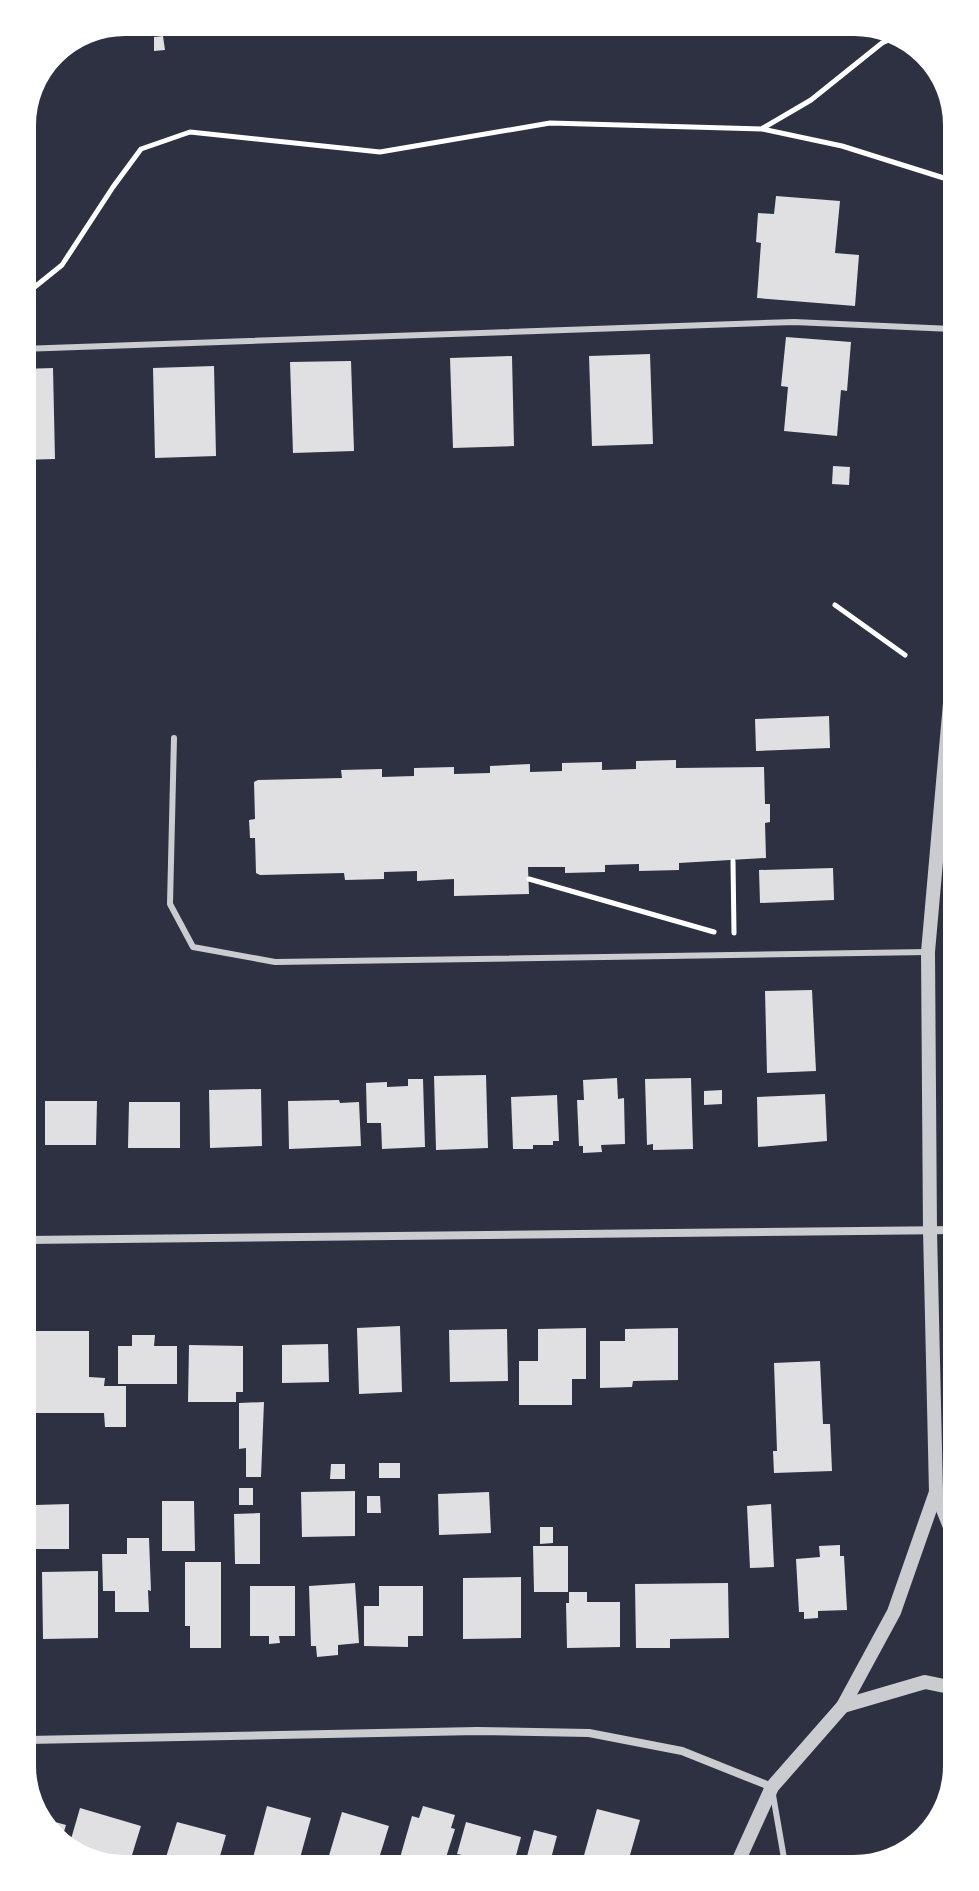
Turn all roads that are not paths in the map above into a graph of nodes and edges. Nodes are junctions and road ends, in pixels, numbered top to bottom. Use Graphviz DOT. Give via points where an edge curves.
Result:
graph roads {
  1 [pos="945,329"];
  2 [pos="34,349"];
  3 [pos="174,738"];
  4 [pos="945,760"];
  5 [pos="928,952"];
  6 [pos="930,1230"];
  7 [pos="945,1230"];
  8 [pos="34,1240"];
  9 [pos="936,1492"];
  10 [pos="945,1514"];
  11 [pos="945,1686"];
  12 [pos="843,1706"];
  13 [pos="34,1740"];
  14 [pos="772,1787"];
  15 [pos="740,1857"];
  16 [pos="784,1857"];
  1 -- 2 [label="lane" via="794,322"];
  3 -- 5 [label="lane" via="170,904 193,947 275,962"];
  4 -- 5 [label="street"];
  5 -- 6 [label="street"];
  6 -- 7 [label="street"];
  6 -- 8 [label="street"];
  6 -- 9 [label="street"];
  9 -- 10 [label="street"];
  9 -- 12 [label="street" via="894,1612"];
  11 -- 12 [label="street" via="925,1682"];
  12 -- 14 [label="street"];
  13 -- 14 [label="street" via="589,1733 682,1751"];
  14 -- 15 [label="street"];
  14 -- 16 [label="lane"];
}
